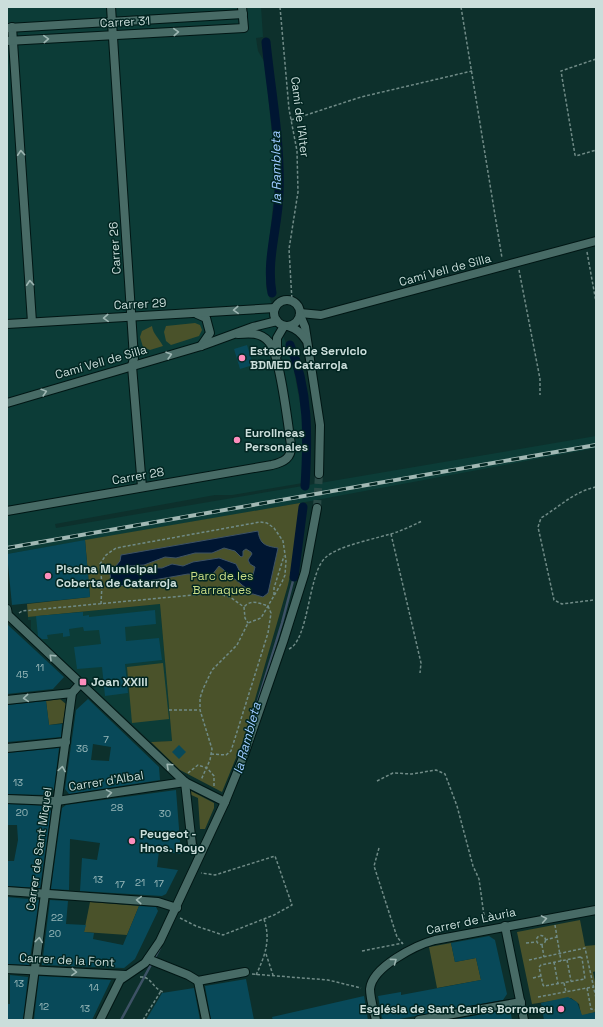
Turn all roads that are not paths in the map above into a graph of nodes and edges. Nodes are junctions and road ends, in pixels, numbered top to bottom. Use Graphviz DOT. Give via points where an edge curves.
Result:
graph roads {
  1 [pos="111,7"];
  2 [pos="242,10"];
  3 [pos="112,22"];
  4 [pos="9,27"];
  5 [pos="113,35"];
  6 [pos="10,40"];
  7 [pos="596,241"];
  8 [pos="275,308"];
  9 [pos="194,313"];
  10 [pos="300,314"];
  11 [pos="131,316"];
  12 [pos="32,322"];
  13 [pos="7,324"];
  14 [pos="283,324"];
  15 [pos="238,334"];
  16 [pos="308,343"];
  17 [pos="201,346"];
  18 [pos="277,360"];
  19 [pos="132,366"];
  20 [pos="7,403"];
  21 [pos="319,474"];
  22 [pos="142,487"];
  23 [pos="317,508"];
  24 [pos="7,511"];
  25 [pos="10,613"];
  26 [pos="80,684"];
  27 [pos="72,693"];
  28 [pos="7,700"];
  29 [pos="66,742"];
  30 [pos="7,748"];
  31 [pos="186,778"];
  32 [pos="7,799"];
  33 [pos="57,801"];
  34 [pos="225,802"];
  35 [pos="200,854"];
  36 [pos="7,891"];
  37 [pos="45,893"];
  38 [pos="596,910"];
  39 [pos="175,911"];
  40 [pos="505,926"];
  41 [pos="157,947"];
  42 [pos="148,959"];
  43 [pos="162,964"];
  44 [pos="7,969"];
  45 [pos="35,970"];
  46 [pos="245,972"];
  47 [pos="126,975"];
  48 [pos="198,981"];
  49 [pos="521,1002"];
  50 [pos="28,1020"];
  51 [pos="100,1020"];
  52 [pos="206,1020"];
  53 [pos="376,1020"];
  54 [pos="419,1020"];
  55 [pos="524,1020"];
  1 -- 3 [label="street, Carrer 26"];
  2 -- 3 [label="street, Carrer 31"];
  5 -- 2 [label="street, Carrer 31, one-way" via="244,28"];
  3 -- 4 [label="street, Carrer 31"];
  3 -- 5 [label="street, Carrer 26"];
  4 -- 6 [label="street"];
  6 -- 5 [label="street, Carrer 31, one-way"];
  5 -- 11 [label="street, Carrer 26"];
  12 -- 6 [label="street, one-way"];
  7 -- 10 [label="street, Camí Vell de Silla" via="322,316"];
  8 -- 9 [label="street, Carrer 29, one-way"];
  8 -- 10 [label="street" via="284,300 292,301 298,306"];
  8 -- 14 [label="street" via="274,315"];
  9 -- 11 [label="street, Carrer 29"];
  9 -- 17 [label="street" via="206,318 210,333"];
  10 -- 14 [label="street" via="296,323"];
  10 -- 16 [label="street"];
  11 -- 12 [label="street, Carrer 29, one-way"];
  11 -- 19 [label="street, Carrer 26" via="134,358"];
  12 -- 13 [label="street, Carrer 29"];
  14 -- 15 [label="street, Camí Vell de Silla" via="253,327"];
  14 -- 16 [label="street" via="301,332"];
  14 -- 18 [label="street" via="277,338"];
  15 -- 17 [label="street, Camí Vell de Silla"];
  15 -- 18 [label="street" via="252,332 266,338"];
  16 -- 21 [label="street" via="320,425"];
  19 -- 17 [label="street, Camí Vell de Silla, one-way"];
  18 -- 22 [label="street, Carrer 28" via="291,452 288,458 272,465"];
  20 -- 19 [label="street, Camí Vell de Silla, one-way"];
  19 -- 22 [label="street, Carrer 26"];
  22 -- 24 [label="street, Carrer 28"];
  23 -- 34 [label="street" via="305,572 244,755"];
  26 -- 25 [label="street, one-way"];
  26 -- 27 [label="street"];
  31 -- 26 [label="street, one-way"];
  27 -- 28 [label="street, one-way"];
  27 -- 29 [label="street, Carrer de Sant Miquel"];
  29 -- 30 [label="street"];
  33 -- 29 [label="street, Carrer de Sant Miquel, one-way"];
  33 -- 31 [label="street, Carrer d'Albal, one-way"];
  31 -- 34 [label="street"];
  31 -- 35 [label="street" via="192,845"];
  32 -- 33 [label="street, Carrer d'Albal"];
  33 -- 37 [label="street, Carrer de Sant Miquel"];
  34 -- 35 [label="street"];
  35 -- 39 [label="street"];
  36 -- 37 [label="street"];
  39 -- 37 [label="street, one-way" via="158,902"];
  45 -- 37 [label="street, Carrer de Sant Miquel, one-way"];
  40 -- 38 [label="street, Carrer de Làuria, one-way"];
  39 -- 41 [label="street"];
  40 -- 49 [label="street"];
  53 -- 40 [label="street, Carrer de Làuria, one-way" via="370,990 375,978 407,951 435,940"];
  41 -- 42 [label="street"];
  41 -- 43 [label="street"];
  42 -- 43 [label="street"];
  42 -- 47 [label="street" via="135,972"];
  43 -- 48 [label="street"];
  44 -- 45 [label="street, Carrer de la Font"];
  45 -- 47 [label="street, Carrer de la Font, one-way"];
  45 -- 50 [label="street, Carrer de Sant Miquel"];
  46 -- 48 [label="street"];
  47 -- 51 [label="street" via="117,984"];
  48 -- 52 [label="street"];
  49 -- 54 [label="street"];
  49 -- 55 [label="street"];
}
